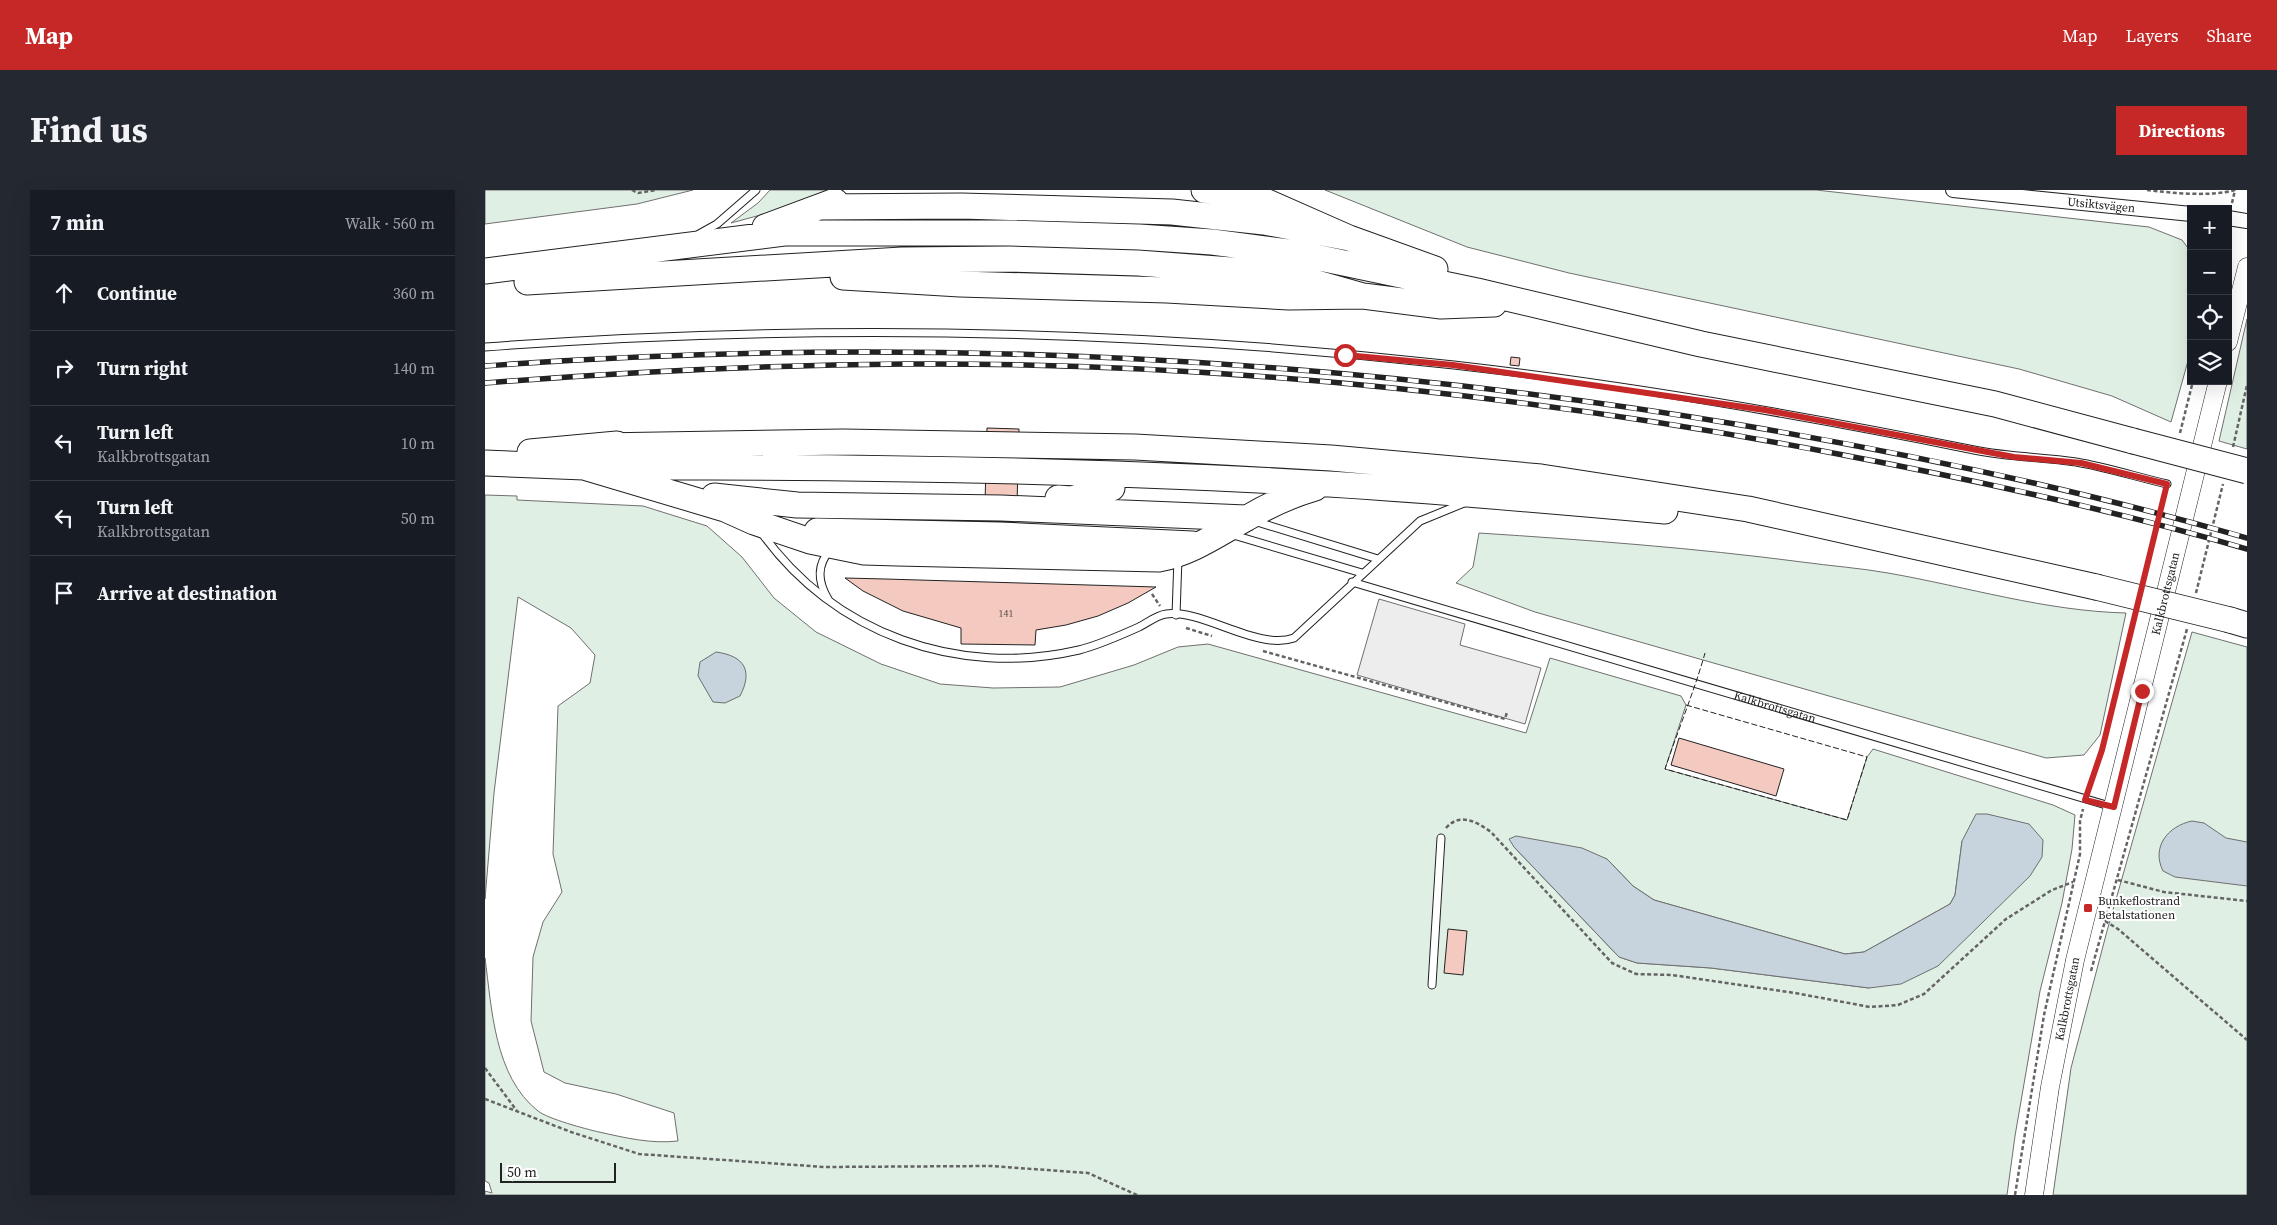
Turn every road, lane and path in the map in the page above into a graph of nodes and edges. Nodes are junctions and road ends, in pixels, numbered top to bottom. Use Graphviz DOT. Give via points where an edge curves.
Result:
graph roads {
  1 [pos="632,190"];
  2 [pos="656,190"];
  3 [pos="756,190"];
  4 [pos="1204,190"];
  5 [pos="1953,190"];
  6 [pos="2147,190"];
  7 [pos="2235,190"];
  8 [pos="858,192"];
  9 [pos="1248,192"];
  10 [pos="819,207"];
  11 [pos="2187,214"];
  12 [pos="1301,216"];
  13 [pos="2232,219"];
  14 [pos="784,220"];
  15 [pos="2247,221"];
  16 [pos="1349,238"];
  17 [pos="727,240"];
  18 [pos="676,248"];
  19 [pos="2247,267"];
  20 [pos="1366,268"];
  21 [pos="485,271"];
  22 [pos="732,271"];
  23 [pos="485,285"];
  24 [pos="1542,305"];
  25 [pos="2229,340"];
  26 [pos="485,347"];
  27 [pos="2192,385"];
  28 [pos="2217,385"];
  29 [pos="2247,385"];
  30 [pos="2178,438"];
  31 [pos="485,456"];
  32 [pos="2239,462"];
  33 [pos="485,463"];
  34 [pos="585,467"];
  35 [pos="2224,481"];
  36 [pos="1330,484"];
  37 [pos="2167,484"];
  38 [pos="1112,488"];
  39 [pos="665,490"];
  40 [pos="1294,494"];
  41 [pos="1482,496"];
  42 [pos="1077,504"];
  43 [pos="725,509"];
  44 [pos="1246,518"];
  45 [pos="754,522"];
  46 [pos="785,531"];
  47 [pos="1223,532"];
  48 [pos="1201,544"];
  49 [pos="834,547"];
  50 [pos="1937,551"];
  51 [pos="1178,554"];
  52 [pos="1378,558"];
  53 [pos="1362,573"];
  54 [pos="2144,579"];
  55 [pos="1352,582"];
  56 [pos="2196,593"];
  57 [pos="1152,594"];
  58 [pos="831,604"];
  59 [pos="2137,608"];
  60 [pos="1165,614"];
  61 [pos="1175,615"];
  62 [pos="2189,622"];
  63 [pos="2238,623"];
  64 [pos="1216,637"];
  65 [pos="1262,651"];
  66 [pos="1507,712"];
  67 [pos="2085,800"];
  68 [pos="2114,807"];
  69 [pos="1441,838"];
  70 [pos="2118,880"];
  71 [pos="2073,882"];
  72 [pos="2247,901"];
  73 [pos="2105,921"];
  74 [pos="2089,977"];
  75 [pos="1432,984"];
  76 [pos="2247,1040"];
  77 [pos="485,1068"];
  78 [pos="485,1099"];
  79 [pos="518,1113"];
  80 [pos="1137,1195"];
  81 [pos="2015,1195"];
  82 [pos="2034,1195"];
  1 -- 2 [label="path" via="638,193"];
  3 -- 18 [label="lane" via="717,224"];
  4 -- 9 [label="highway"];
  5 -- 11 [label="street, Utsiktsvägen"];
  6 -- 7 [label="path" via="2172,193"];
  8 -- 10 [label="highway"];
  8 -- 12 [label="highway" via="1148,199"];
  9 -- 12 [label="highway"];
  10 -- 14 [label="highway"];
  10 -- 16 [label="highway" via="961,206 1172,212 1264,222"];
  12 -- 16 [label="highway"];
  13 -- 15 [label="street"];
  14 -- 17 [label="highway"];
  14 -- 20 [label="highway" via="1000,220 1213,229 1297,242"];
  16 -- 24 [label="highway"];
  17 -- 18 [label="highway"];
  17 -- 20 [label="highway" via="784,233 1009,233 1139,237 1261,248"];
  18 -- 21 [label="highway"];
  19 -- 25 [label="street"];
  20 -- 22 [label="highway" via="1138,250 961,246 902,248"];
  20 -- 24 [label="highway"];
  22 -- 23 [label="highway"];
  22 -- 24 [label="highway" via="1137,276 1257,284 1441,306"];
  24 -- 32 [label="highway, bridge" via="1701,344 1995,404 2133,441"];
  26 -- 37 [label="lane" via="735,335 914,334 1047,335 1309,352 1453,365 1669,394 2014,457 2081,463"];
  27 -- 30 [label="path"];
  28 -- 68 [label="street, Kalkbrottsgatan"];
  29 -- 32 [label="path"];
  31 -- 50 [label="highway" via="696,434 843,430 1135,434 1331,458 1541,477 1748,509"];
  33 -- 34 [label="highway"];
  34 -- 36 [label="highway" via="1001,470"];
  34 -- 38 [label="highway" via="758,479"];
  34 -- 39 [label="highway"];
  34 -- 42 [label="highway" via="729,488"];
  35 -- 56 [label="path"];
  36 -- 40 [label="highway"];
  36 -- 41 [label="highway"];
  37 -- 54 [label="path"];
  38 -- 40 [label="highway"];
  38 -- 42 [label="highway"];
  39 -- 42 [label="highway" via="797,505"];
  39 -- 43 [label="highway"];
  40 -- 44 [label="highway"];
  41 -- 50 [label="highway" via="1688,513"];
  41 -- 52 [label="lane" via="1420,521"];
  42 -- 44 [label="highway"];
  43 -- 45 [label="highway"];
  43 -- 47 [label="highway" via="799,517 1019,522"];
  44 -- 47 [label="highway"];
  44 -- 52 [label="lane"];
  45 -- 46 [label="highway"];
  45 -- 58 [label="lane" via="798,577"];
  46 -- 48 [label="highway" via="981,534"];
  46 -- 49 [label="highway"];
  47 -- 48 [label="highway"];
  47 -- 53 [label="lane"];
  48 -- 51 [label="highway"];
  49 -- 51 [label="highway" via="880,552 1123,559 1159,559"];
  49 -- 58 [label="lane" via="825,557 819,576 820,586"];
  50 -- 63 [label="highway, bridge" via="2096,586"];
  51 -- 61 [label="lane"];
  52 -- 53 [label="lane"];
  53 -- 55 [label="lane"];
  55 -- 61 [label="lane" via="1301,634 1287,641 1266,639"];
  55 -- 67 [label="lane, Kalkbrottsgatan"];
  57 -- 60 [label="path"];
  58 -- 60 [label="lane" via="902,640 933,650 978,658 1054,656 1111,639"];
  59 -- 67 [label="path" via="2102,750"];
  60 -- 61 [label="lane"];
  60 -- 64 [label="path" via="1171,625"];
  62 -- 70 [label="path"];
  65 -- 66 [label="path" via="1505,719"];
  67 -- 68 [label="lane, Kalkbrottsgatan"];
  67 -- 71 [label="path" via="2080,822 2080,854"];
  68 -- 82 [label="street, Kalkbrottsgatan" via="2075,960 2049,1087"];
  69 -- 71 [label="path" via="1447,826 1460,819 1475,820 1491,832 1612,963 1636,974 1672,975 1869,1007 1898,1005 1924,994 2006,919 2052,890"];
  69 -- 75 [label="lane"];
  70 -- 72 [label="path" via="2164,892"];
  70 -- 73 [label="path"];
  71 -- 81 [label="path" via="2044,1015"];
  73 -- 74 [label="path"];
  73 -- 76 [label="path"];
  77 -- 79 [label="path"];
  78 -- 79 [label="path"];
  79 -- 80 [label="path" via="639,1154 824,1167 991,1166 1088,1173"];
}
